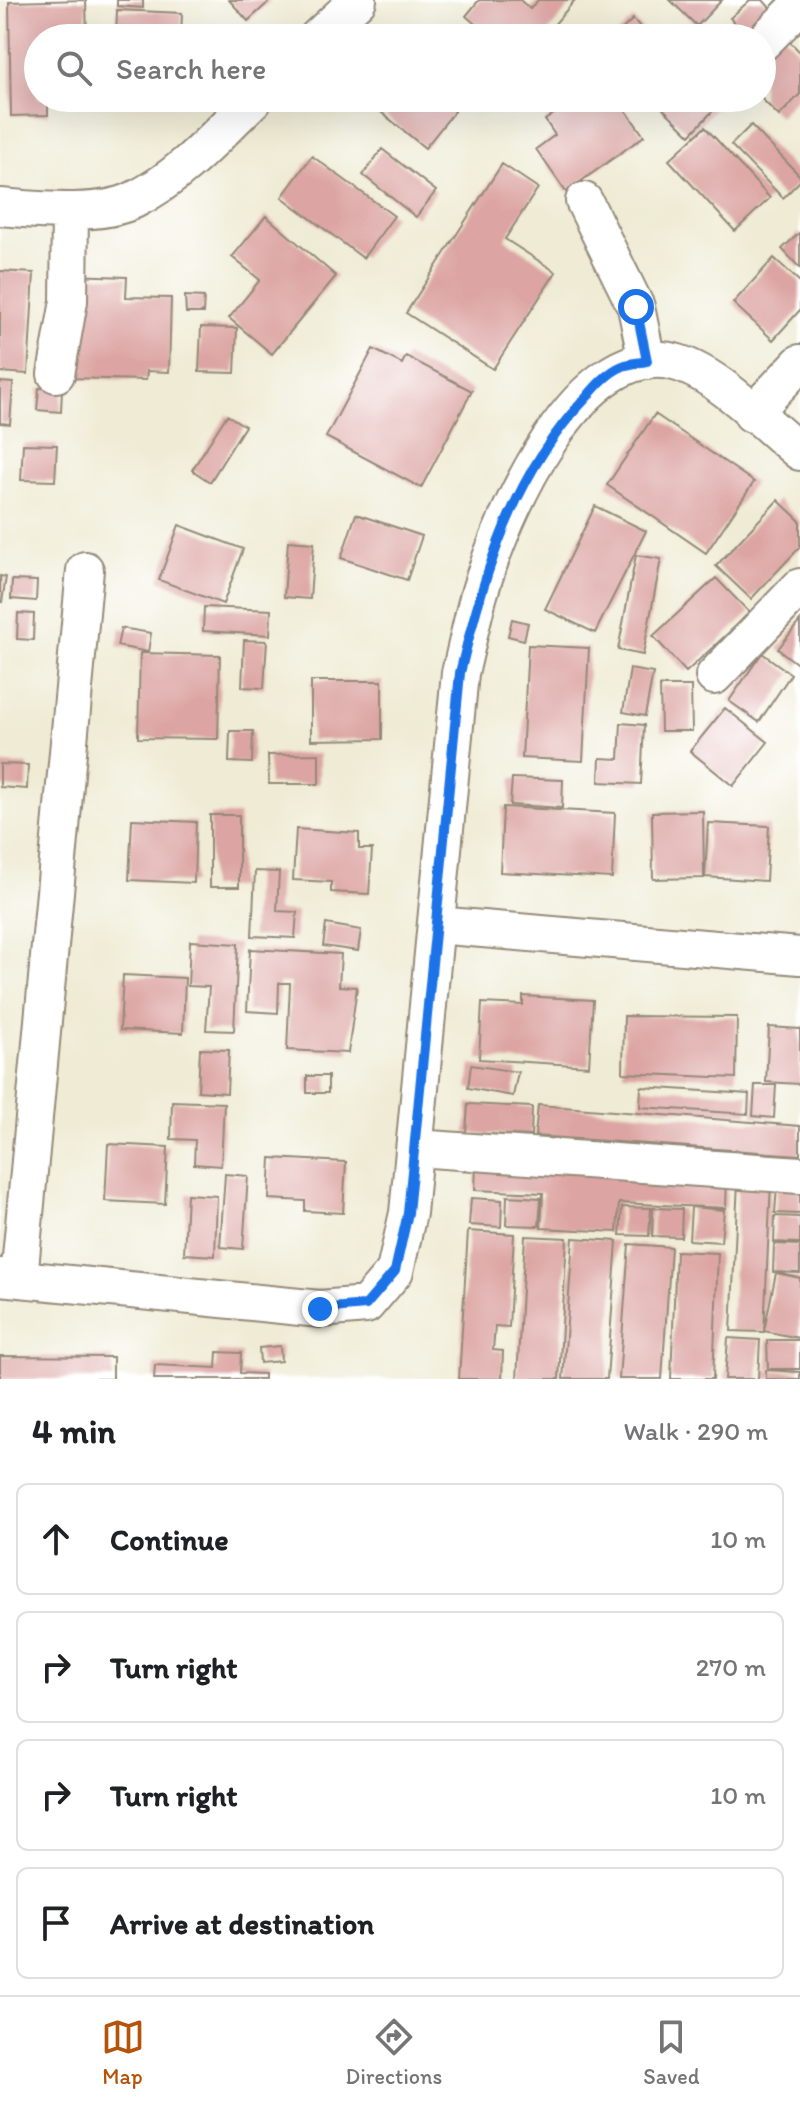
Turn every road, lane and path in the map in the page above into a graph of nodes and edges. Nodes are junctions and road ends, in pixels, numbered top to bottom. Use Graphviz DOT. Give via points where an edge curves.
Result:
graph roads {
  1 [pos="358,0"];
  2 [pos="800,5"];
  3 [pos="332,24"];
  4 [pos="776,29"];
  5 [pos="241,112"];
  6 [pos="584,201"];
  7 [pos="0,207"];
  8 [pos="70,211"];
  9 [pos="647,361"];
  10 [pos="800,363"];
  11 [pos="56,374"];
  12 [pos="752,414"];
  13 [pos="800,452"];
  14 [pos="85,570"];
  15 [pos="800,587"];
  16 [pos="714,676"];
  17 [pos="436,925"];
  18 [pos="800,956"];
  19 [pos="416,1148"];
  20 [pos="800,1175"];
  21 [pos="9,1278"];
  1 -- 3 [label="street"];
  2 -- 4 [label="street"];
  5 -- 8 [label="street" via="185,166 132,202"];
  6 -- 9 [label="street" via="636,307"];
  7 -- 8 [label="street"];
  8 -- 11 [label="street" via="69,301"];
  9 -- 12 [label="street" via="677,363 712,381"];
  9 -- 17 [label="street" via="622,366 605,377 560,425 513,502 480,590 460,673"];
  10 -- 12 [label="street"];
  12 -- 13 [label="street"];
  14 -- 21 [label="street"];
  15 -- 16 [label="street"];
  17 -- 18 [label="street"];
  17 -- 19 [label="street"];
  19 -- 20 [label="street"];
  19 -- 21 [label="street" via="395,1271 366,1305 320,1309"];
}
